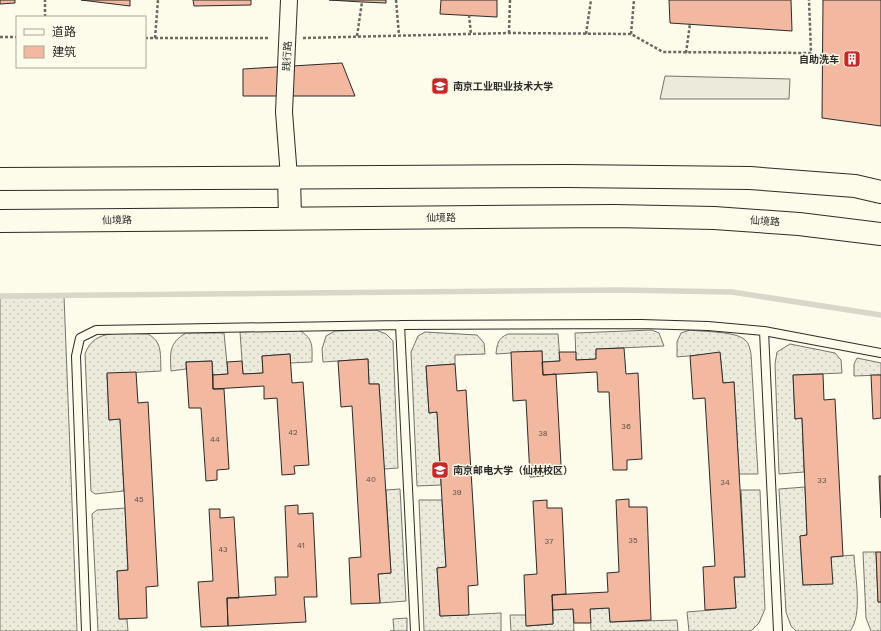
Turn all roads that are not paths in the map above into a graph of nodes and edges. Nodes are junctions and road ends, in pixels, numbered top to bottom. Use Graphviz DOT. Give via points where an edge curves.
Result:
graph roads {
  1 [pos="289,0"];
  2 [pos="289,177"];
  3 [pos="0,180"];
  4 [pos="881,192"];
  5 [pos="290,218"];
  6 [pos="0,221"];
  7 [pos="881,234"];
  8 [pos="400,325"];
  9 [pos="764,331"];
  10 [pos="881,353"];
  11 [pos="86,631"];
  12 [pos="415,631"];
  13 [pos="778,631"];
  1 -- 2 [label="street, 践行路" via="284,112"];
  2 -- 3 [label="main road"];
  2 -- 4 [label="main road" via="750,178 855,186"];
  2 -- 5 [label="main road"];
  5 -- 6 [label="main road, 仙境路"];
  5 -- 7 [label="main road, 仙境路" via="714,218 799,224"];
  8 -- 9 [label="lane" via="641,324"];
  8 -- 11 [label="lane" via="96,330 80,338 76,356"];
  8 -- 12 [label="lane"];
  9 -- 10 [label="lane"];
  9 -- 13 [label="lane"];
}
